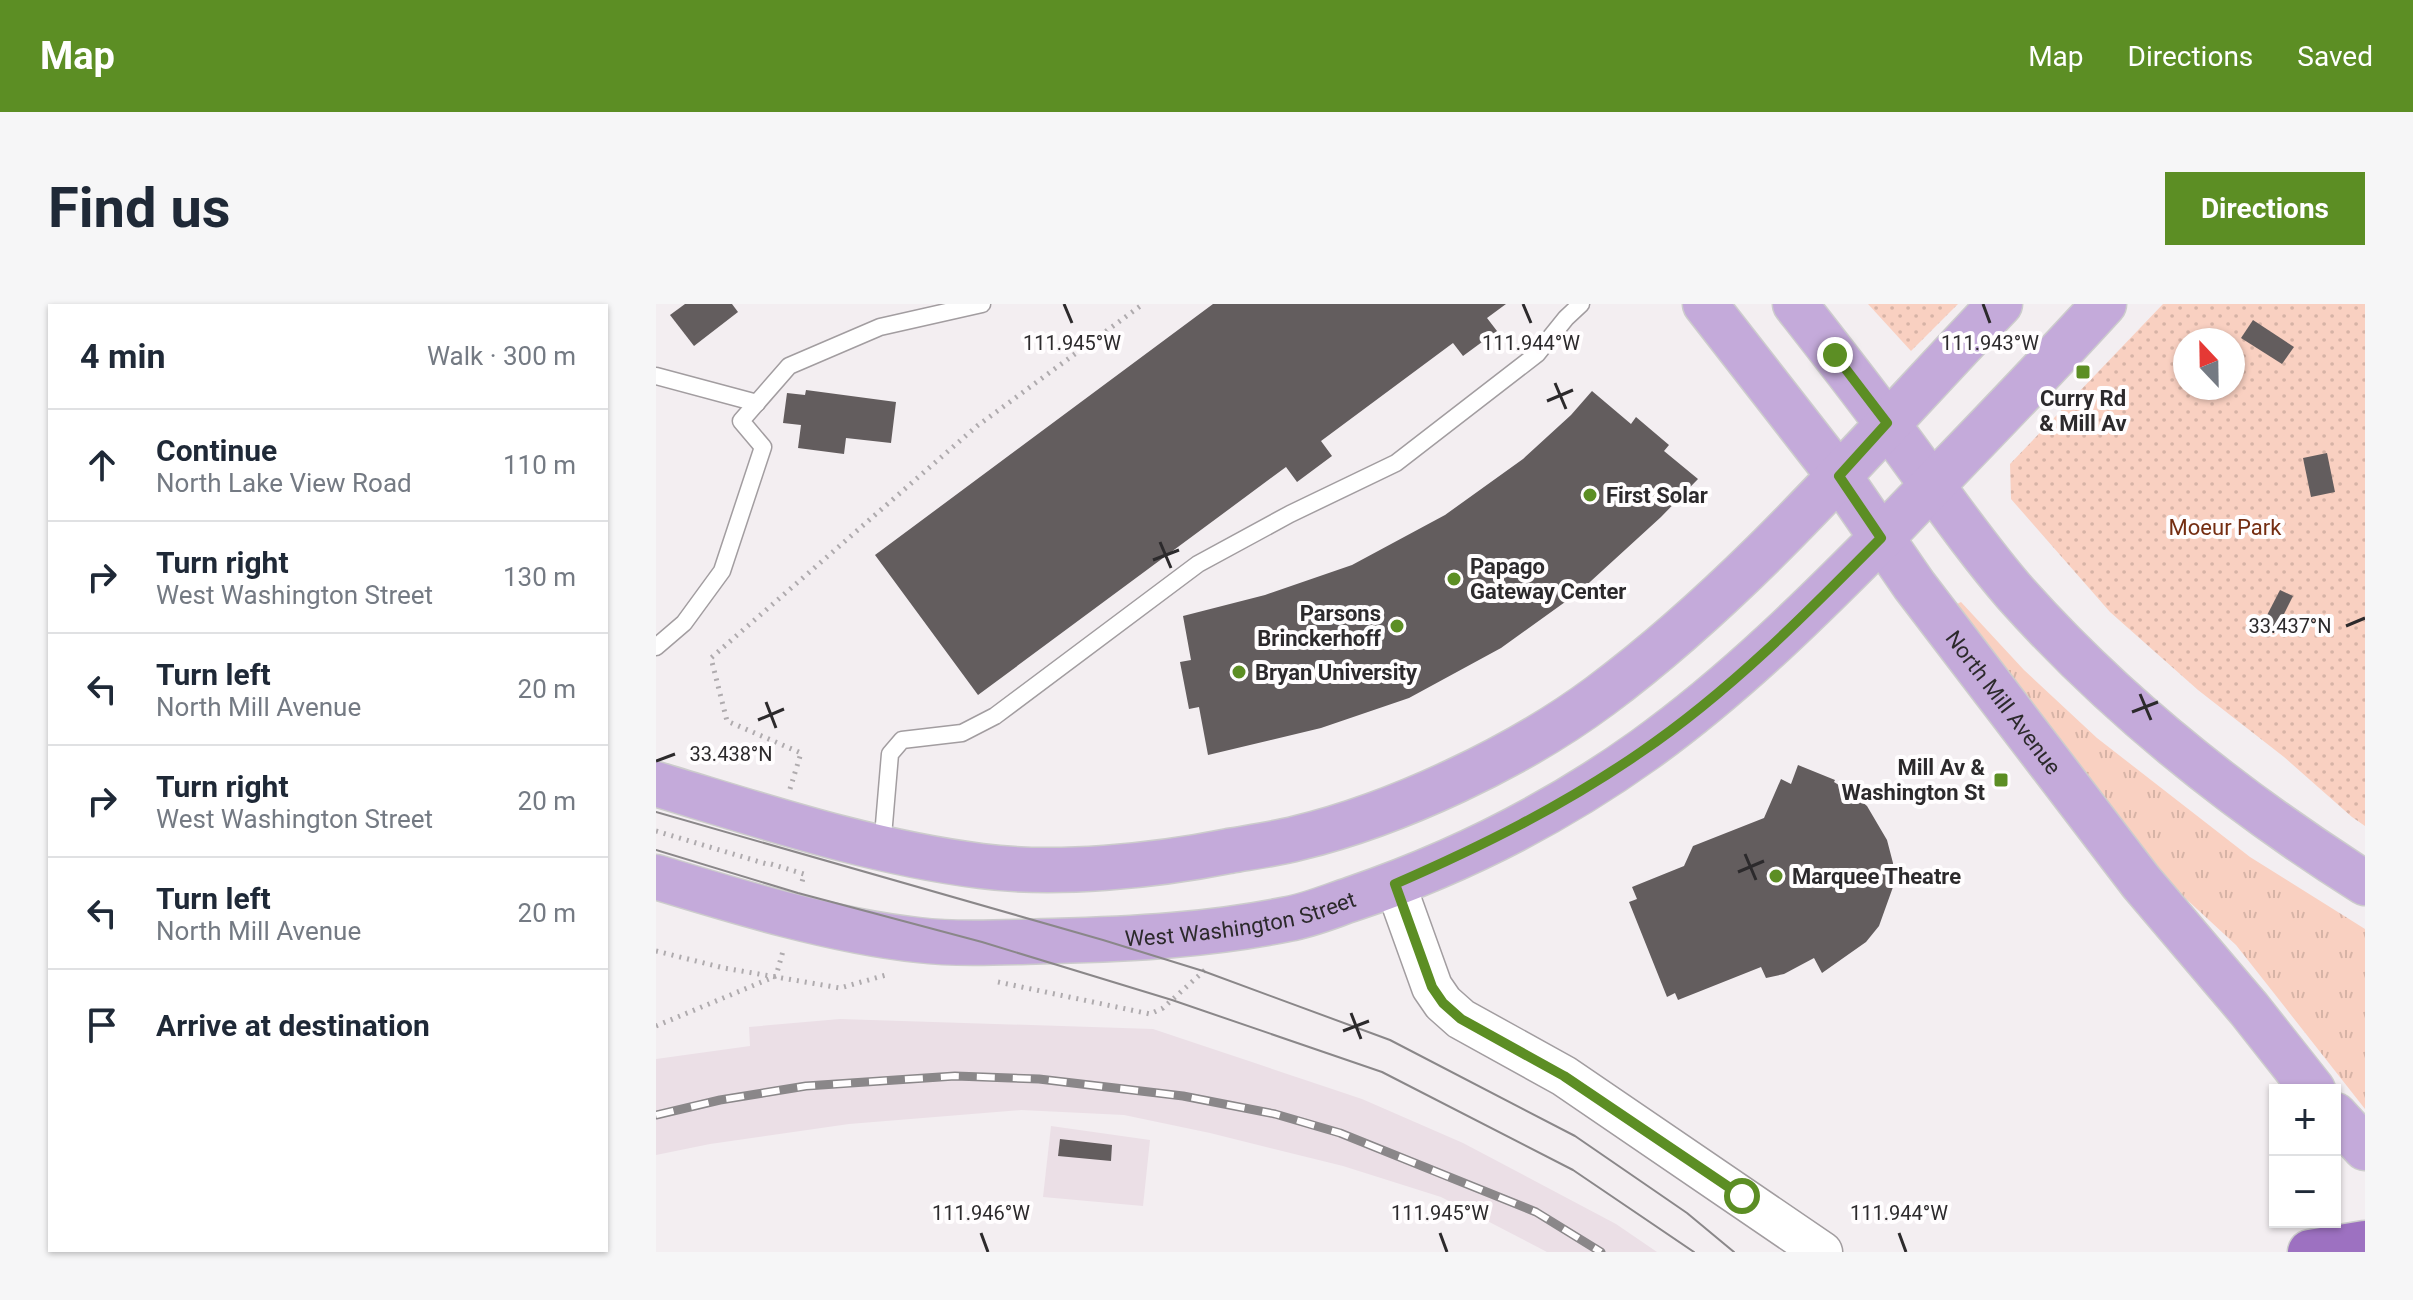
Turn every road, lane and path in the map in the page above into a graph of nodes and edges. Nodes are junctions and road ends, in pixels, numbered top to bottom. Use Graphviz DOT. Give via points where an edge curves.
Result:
graph roads {
  1 [pos="982,304"];
  2 [pos="1143,304"];
  3 [pos="1581,304"];
  4 [pos="1705,304"];
  5 [pos="1795,304"];
  6 [pos="2000,304"];
  7 [pos="2104,304"];
  8 [pos="656,376"];
  9 [pos="757,403"];
  10 [pos="1887,423"];
  11 [pos="1839,476"];
  12 [pos="1932,485"];
  13 [pos="1881,538"];
  14 [pos="656,647"];
  15 [pos="656,784"];
  16 [pos="788,798"];
  17 [pos="656,831"];
  18 [pos="882,849"];
  19 [pos="773,855"];
  20 [pos="770,865"];
  21 [pos="656,877"];
  22 [pos="802,882"];
  23 [pos="2365,883"];
  24 [pos="1395,884"];
  25 [pos="783,949"];
  26 [pos="656,951"];
  27 [pos="1213,963"];
  28 [pos="891,974"];
  29 [pos="776,976"];
  30 [pos="988,980"];
  31 [pos="656,1026"];
  32 [pos="2308,1084"];
  33 [pos="2341,1122"];
  34 [pos="2365,1148"];
  35 [pos="2365,1243"];
  36 [pos="1822,1252"];
  37 [pos="2310,1252"];
  1 -- 9 [label="lane" via="880,327 789,366"];
  2 -- 16 [label="path" via="977,426 711,658 727,721 801,753"];
  3 -- 18 [label="lane" via="1537,354 1396,463 1198,564 995,716 962,733 902,740 890,754"];
  4 -- 11 [label="main road, North Mill Avenue"];
  5 -- 10 [label="main road"];
  6 -- 10 [label="main road"];
  7 -- 12 [label="main road, West Washington Street"];
  8 -- 9 [label="lane"];
  9 -- 14 [label="lane" via="741,421 763,447 722,571 684,623"];
  10 -- 11 [label="main road"];
  10 -- 12 [label="main road"];
  11 -- 13 [label="main road, North Mill Avenue"];
  11 -- 18 [label="main road" via="1660,649 1597,699 1531,740 1416,797 1298,838 1108,867 984,867"];
  12 -- 13 [label="main road, West Washington Street"];
  12 -- 23 [label="main road" via="2014,591 2103,685 2178,749"];
  13 -- 24 [label="main road, West Washington Street" via="1758,658 1642,752 1544,813"];
  13 -- 32 [label="main road, North Mill Avenue" via="2141,882"];
  15 -- 18 [label="main road"];
  17 -- 20 [label="path"];
  19 -- 20 [label="path"];
  20 -- 22 [label="path" via="804,874"];
  21 -- 24 [label="main road, West Washington Street" via="854,930 920,941 982,942 1181,936 1293,918"];
  24 -- 36 [label="street" via="1432,987 1461,1019 1564,1076"];
  25 -- 29 [label="path"];
  26 -- 29 [label="path"];
  27 -- 30 [label="path" via="1150,1014"];
  28 -- 29 [label="path" via="840,988"];
  29 -- 31 [label="path"];
  33 -- 34 [label="main road"];
  35 -- 37 [label="highway"];
}
